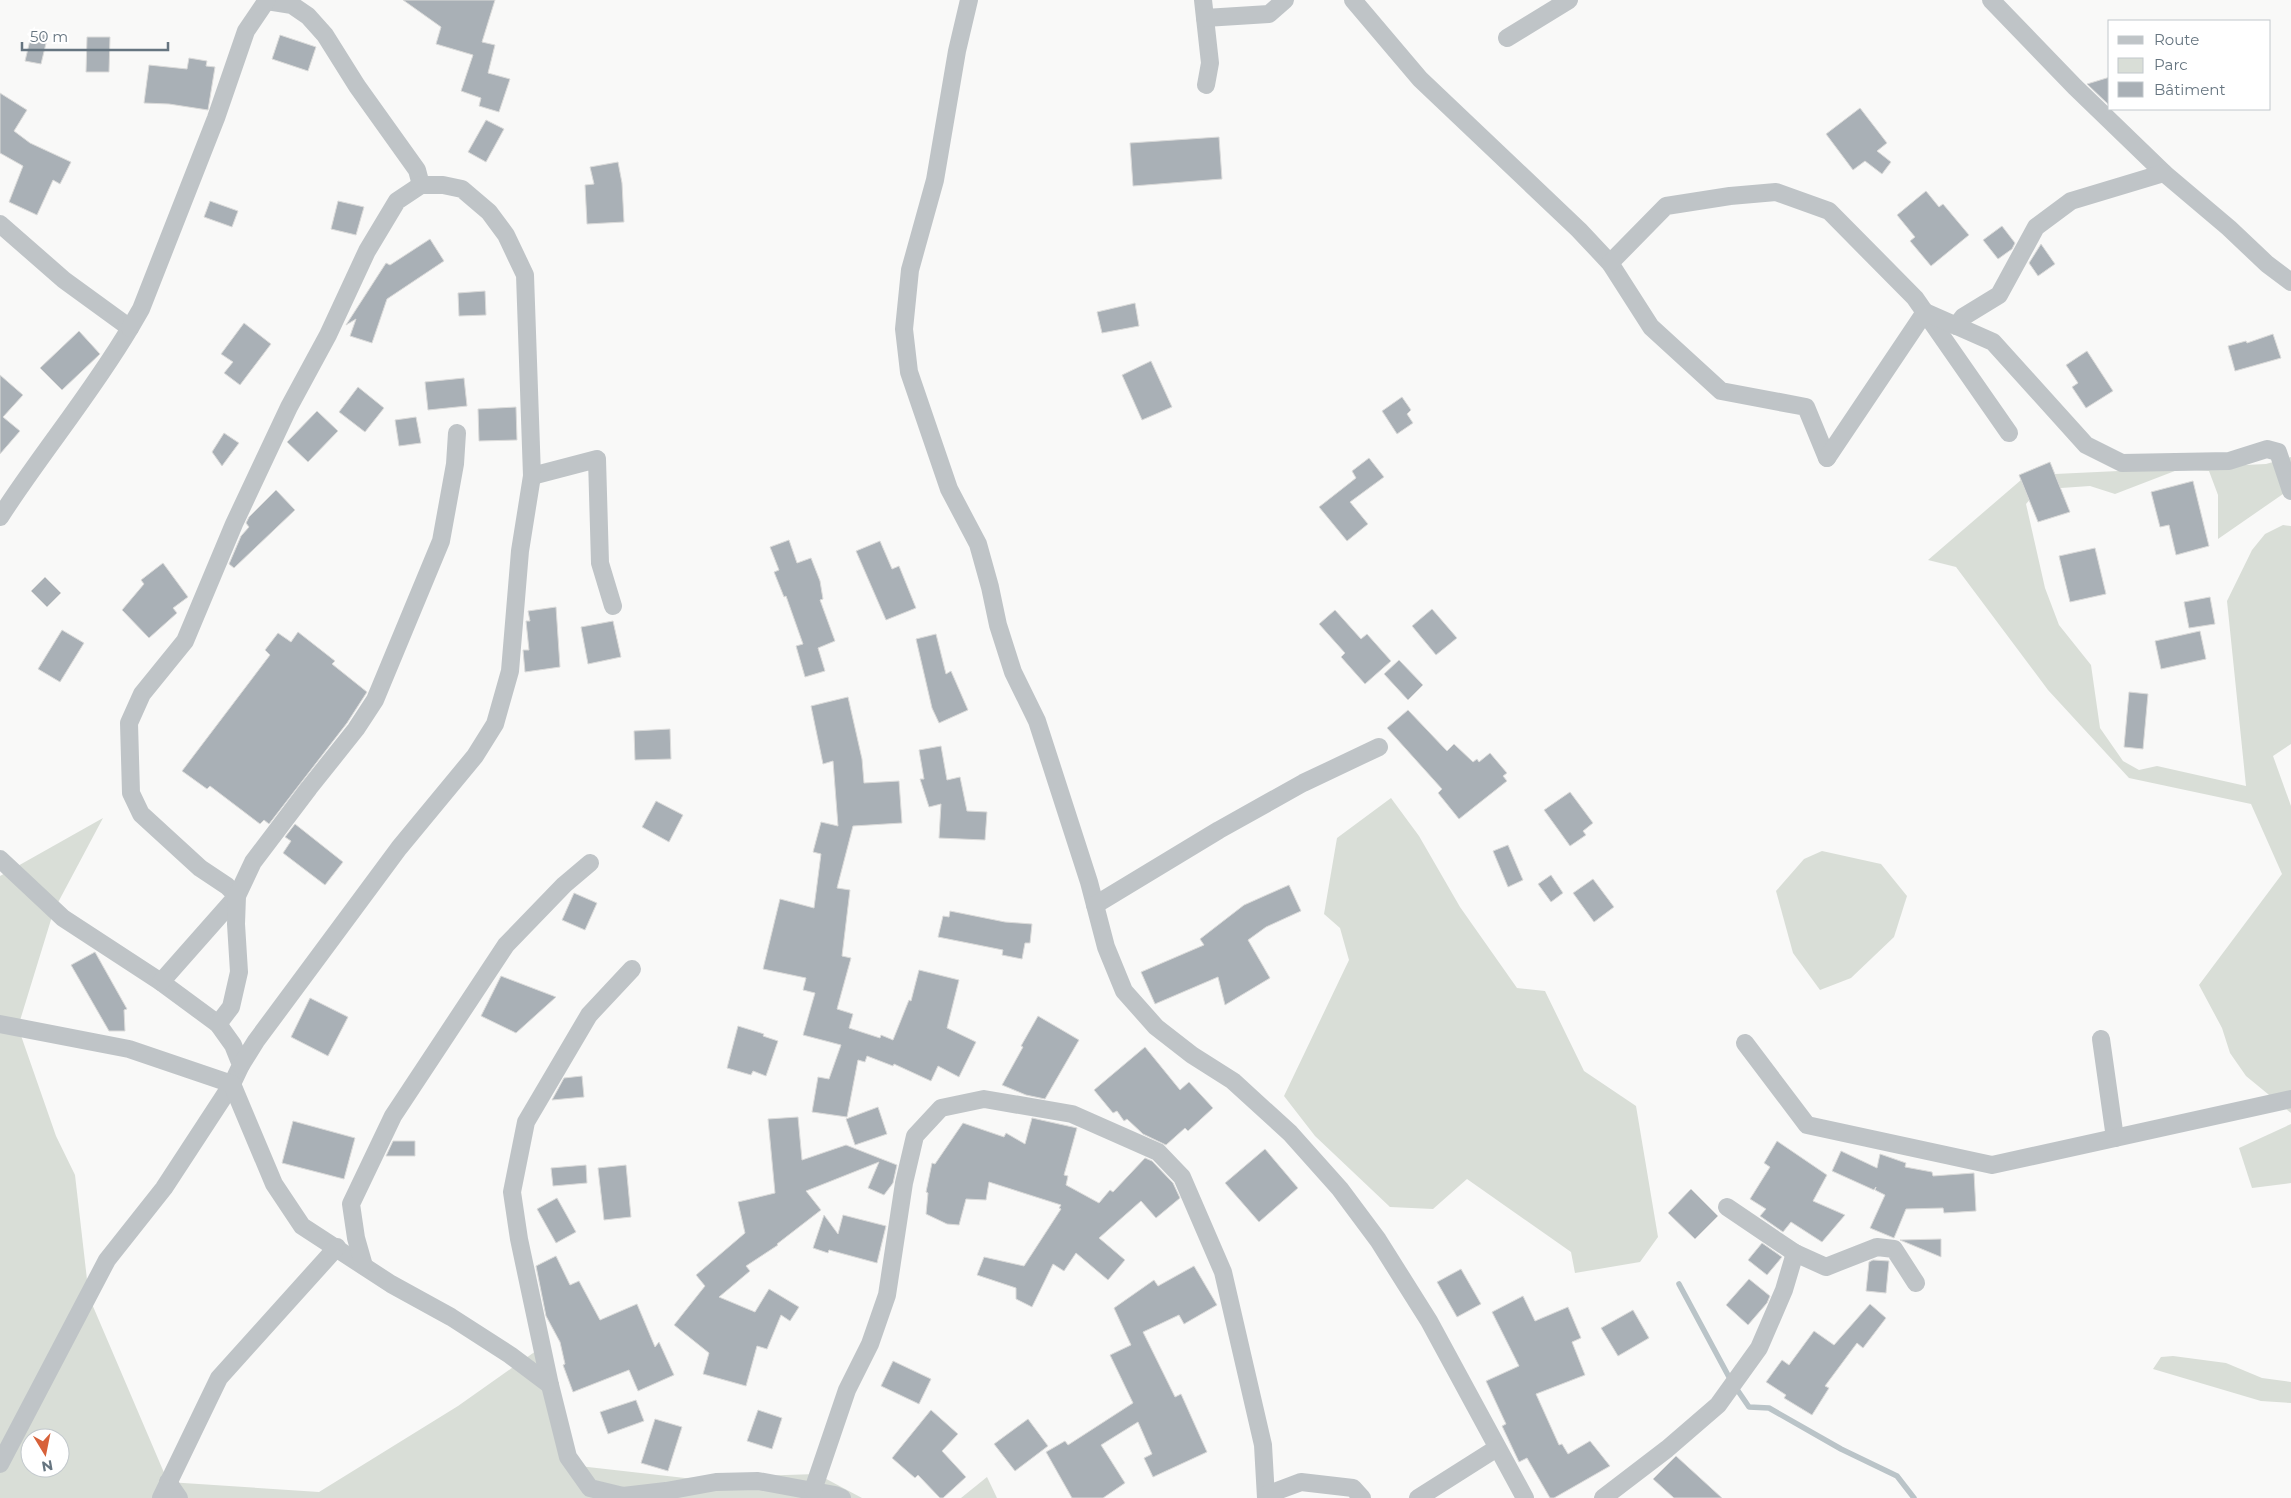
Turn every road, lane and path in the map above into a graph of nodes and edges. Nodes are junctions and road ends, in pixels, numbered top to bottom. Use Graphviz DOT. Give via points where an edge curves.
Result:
graph roads {
  1 [pos="267,0"];
  2 [pos="969,0"];
  3 [pos="1203,0"];
  4 [pos="1285,0"];
  5 [pos="1353,0"];
  6 [pos="1569,0"];
  7 [pos="1991,0"];
  8 [pos="1205,18"];
  9 [pos="1507,38"];
  10 [pos="1206,85"];
  11 [pos="2164,173"];
  12 [pos="421,185"];
  13 [pos="0,224"];
  14 [pos="1610,263"];
  15 [pos="2291,282"];
  16 [pos="1925,312"];
  17 [pos="1956,326"];
  18 [pos="130,328"];
  19 [pos="457,433"];
  20 [pos="2009,433"];
  21 [pos="532,476"];
  22 [pos="2291,491"];
  23 [pos="0,517"];
  24 [pos="613,606"];
  25 [pos="1379,748"];
  26 [pos="0,859"];
  27 [pos="590,863"];
  28 [pos="237,896"];
  29 [pos="1095,905"];
  30 [pos="632,970"];
  31 [pos="161,982"];
  32 [pos="0,1024"];
  33 [pos="218,1024"];
  34 [pos="2101,1039"];
  35 [pos="1745,1043"];
  36 [pos="241,1065"];
  37 [pos="232,1084"];
  38 [pos="2291,1099"];
  39 [pos="2115,1138"];
  40 [pos="1727,1207"];
  41 [pos="337,1248"];
  42 [pos="1795,1253"];
  43 [pos="364,1266"];
  44 [pos="1916,1283"];
  45 [pos="550,1385"];
  46 [pos="1497,1448"];
  47 [pos="0,1464"];
  48 [pos="168,1482"];
  49 [pos="813,1490"];
  50 [pos="1266,1497"];
  51 [pos="161,1498"];
  52 [pos="179,1498"];
  53 [pos="842,1498"];
  54 [pos="1362,1498"];
  55 [pos="1418,1498"];
  56 [pos="1525,1498"];
  57 [pos="1603,1498"];
  1 -- 12 [label="street" via="292,5 308,16 325,35 357,86 418,170"];
  1 -- 18 [label="street" via="246,31 216,118"];
  2 -- 29 [label="street" via="957,51 937,174 910,270 904,329 909,372 950,489 978,544 1013,672 1037,722"];
  3 -- 8 [label="street"];
  4 -- 8 [label="street" via="1269,14"];
  5 -- 14 [label="street" via="1420,80"];
  6 -- 9 [label="street"];
  7 -- 11 [label="street"];
  8 -- 10 [label="street" via="1210,63"];
  11 -- 15 [label="street"];
  11 -- 17 [label="street" via="2071,201 2064,206 2036,227 1999,295"];
  12 -- 21 [label="street" via="443,185 462,190 489,212 506,235 526,275"];
  12 -- 28 [label="street" via="397,201 367,251 242,506 185,641 142,694 130,723 131,793 141,814 200,868"];
  13 -- 18 [label="street" via="64,280"];
  14 -- 16 [label="street" via="1666,206 1776,192 1829,211"];
  14 -- 16 [label="street" via="1651,327 1721,391 1806,407 1827,458"];
  16 -- 17 [label="street"];
  16 -- 20 [label="street"];
  17 -- 22 [label="street" via="1993,342 2086,445 2095,450 2122,463 2229,461 2267,449 2278,452"];
  18 -- 23 [label="street" via="108,365 33,466"];
  19 -- 28 [label="street" via="456,464 440,541 375,700 253,862"];
  21 -- 24 [label="street" via="597,459 600,562"];
  21 -- 36 [label="street" via="520,551 510,671 495,724 475,756 399,848"];
  25 -- 29 [label="street" via="1303,783"];
  26 -- 31 [label="street" via="63,918"];
  27 -- 43 [label="street" via="564,884 506,945 393,1116 351,1204"];
  28 -- 31 [label="street"];
  28 -- 33 [label="street" via="239,972 231,1008"];
  29 -- 46 [label="street" via="1106,948 1124,991 1156,1027 1232,1081 1290,1133 1340,1188 1378,1240 1429,1321"];
  30 -- 45 [label="street" via="589,1014 526,1122 512,1192"];
  31 -- 33 [label="street"];
  32 -- 37 [label="street" via="129,1049"];
  33 -- 36 [label="street" via="233,1045"];
  34 -- 39 [label="street"];
  35 -- 39 [label="street" via="1807,1125 1992,1165"];
  36 -- 37 [label="street"];
  37 -- 41 [label="street" via="274,1184 302,1226"];
  37 -- 47 [label="street" via="164,1188 107,1260"];
  38 -- 39 [label="street"];
  40 -- 42 [label="street"];
  41 -- 43 [label="street"];
  41 -- 48 [label="street" via="219,1378"];
  42 -- 44 [label="street" via="1826,1267 1877,1247 1894,1249"];
  42 -- 57 [label="street" via="1784,1290 1759,1348 1718,1405"];
  43 -- 45 [label="street" via="451,1317"];
  45 -- 49 [label="street" via="568,1457 590,1488 623,1496 716,1482 758,1481"];
  46 -- 55 [label="street"];
  46 -- 56 [label="street"];
  48 -- 51 [label="street"];
  48 -- 52 [label="street"];
  49 -- 50 [label="street" via="847,1390 870,1344 887,1295 904,1184 915,1136 941,1108 984,1098 1072,1114 1158,1152 1182,1177 1223,1272 1263,1445"];
  49 -- 53 [label="street"];
  50 -- 54 [label="street" via="1301,1482 1353,1488"];
}
